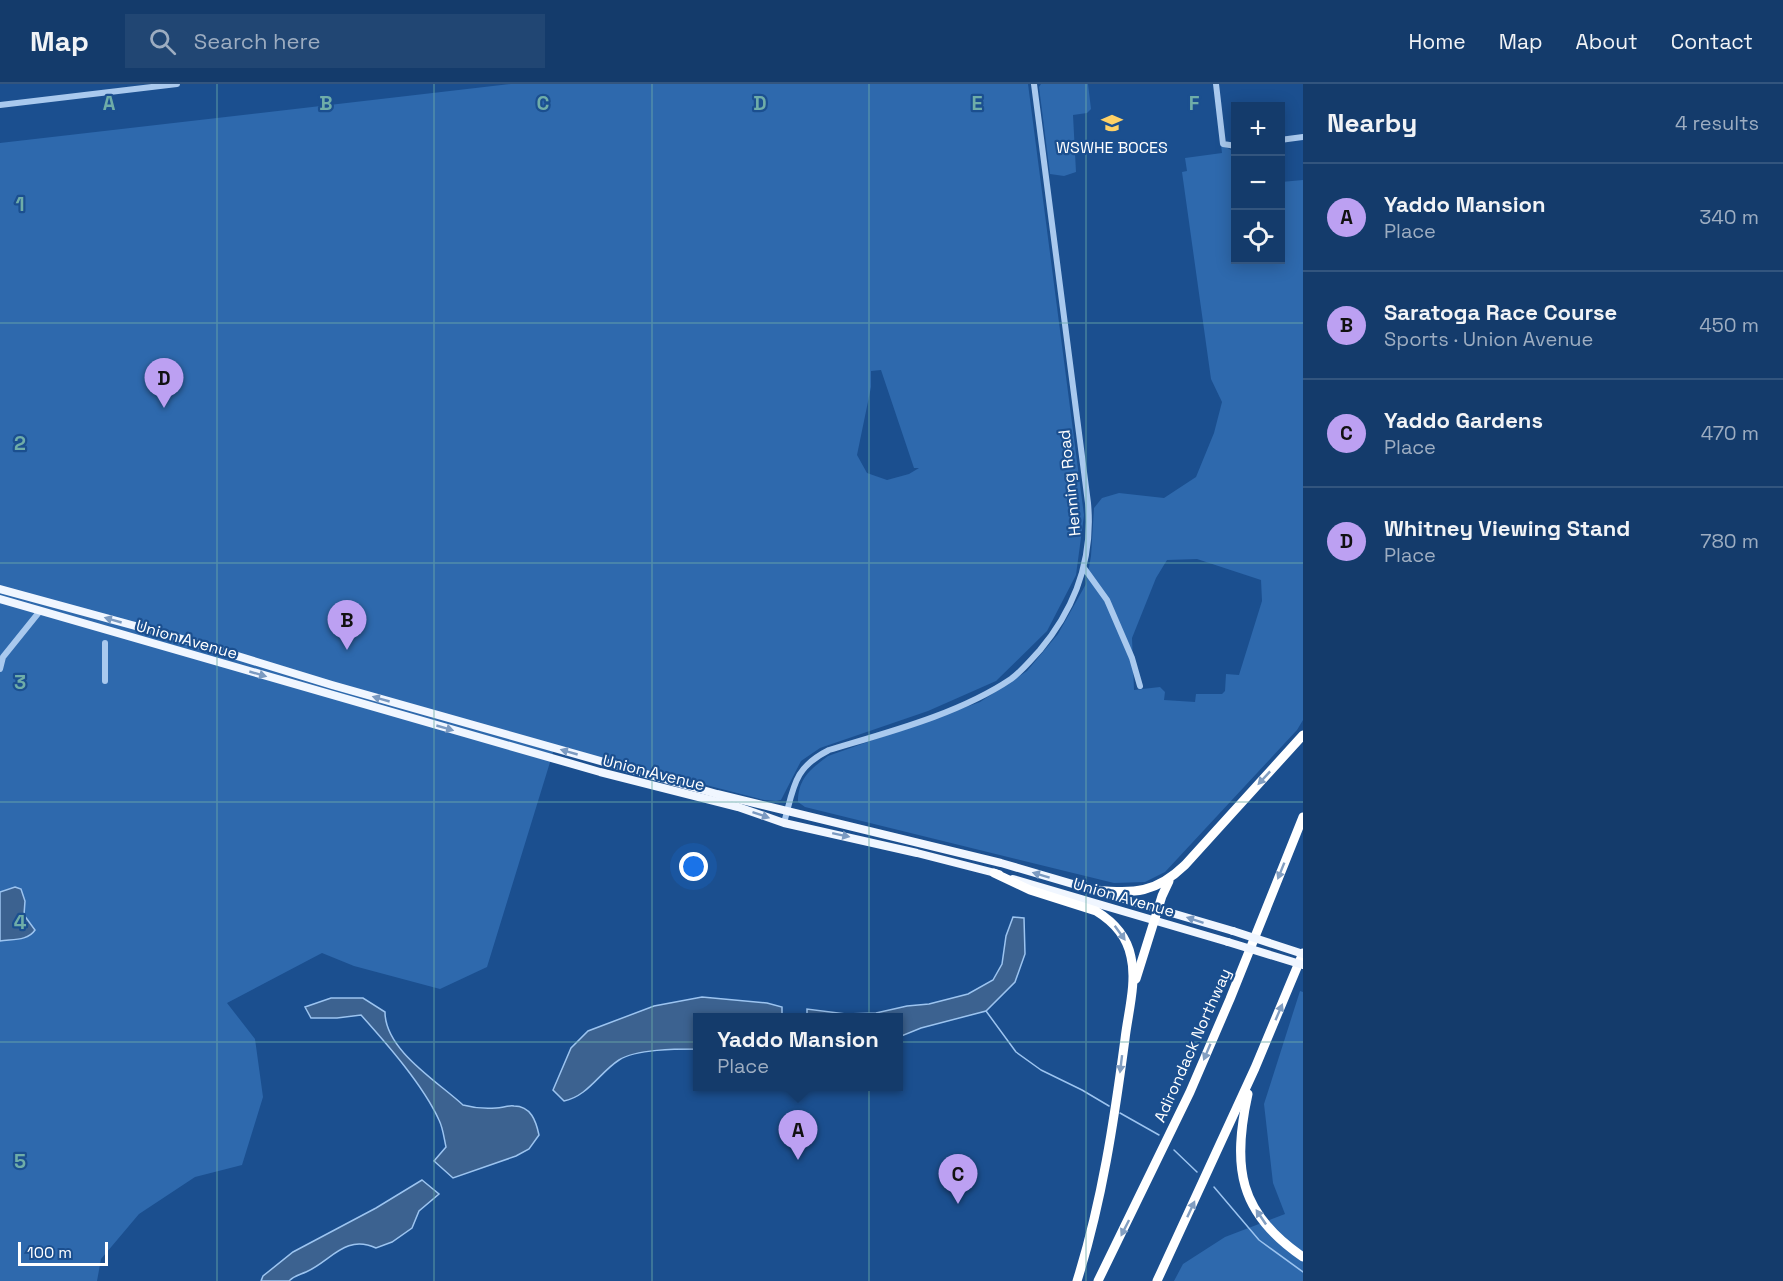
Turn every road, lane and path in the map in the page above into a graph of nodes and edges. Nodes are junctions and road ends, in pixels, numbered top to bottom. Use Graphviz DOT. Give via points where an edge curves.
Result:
graph roads {
  1 [pos="177,84"];
  2 [pos="1034,84"];
  3 [pos="1216,84"];
  4 [pos="0,105"];
  5 [pos="1303,137"];
  6 [pos="1285,139"];
  7 [pos="1231,145"];
  8 [pos="1084,568"];
  9 [pos="0,588"];
  10 [pos="0,599"];
  11 [pos="40,611"];
  12 [pos="105,643"];
  13 [pos="1,672"];
  14 [pos="105,681"];
  15 [pos="1140,687"];
  16 [pos="1303,735"];
  17 [pos="787,811"];
  18 [pos="1303,817"];
  19 [pos="784,823"];
  20 [pos="994,873"];
  21 [pos="1177,873"];
  22 [pos="1096,890"];
  23 [pos="1158,908"];
  24 [pos="1155,920"];
  25 [pos="1303,953"];
  26 [pos="1303,965"];
  27 [pos="1129,1006"];
  28 [pos="1255,1068"];
  29 [pos="1303,1257"];
  30 [pos="1077,1281"];
  31 [pos="1098,1281"];
  32 [pos="1157,1281"];
  1 -- 4 [label="street"];
  2 -- 8 [label="street, Henning Road" via="1088,503 1089,543"];
  3 -- 7 [label="street" via="1222,144"];
  5 -- 6 [label="street"];
  8 -- 15 [label="street" via="1107,600"];
  8 -- 17 [label="street, Henning Road" via="1060,623 1012,678 961,706 813,758 796,780"];
  17 -- 9 [label="main road, Union Avenue, one-way"];
  10 -- 11 [label="main road, Union Avenue"];
  11 -- 13 [label="street" via="3,657"];
  11 -- 19 [label="main road, Union Avenue, one-way"];
  12 -- 14 [label="street"];
  16 -- 21 [label="highway, one-way"];
  17 -- 19 [label="street, Henning Road"];
  22 -- 17 [label="main road, Union Avenue, one-way" via="983,858"];
  18 -- 31 [label="highway, Adirondack Northway, one-way" via="1190,1092"];
  19 -- 20 [label="main road, Union Avenue, one-way"];
  20 -- 24 [label="main road, Union Avenue"];
  20 -- 27 [label="highway, one-way" via="1030,890 1096,911 1115,925 1132,958"];
  21 -- 22 [label="highway" via="1144,891"];
  21 -- 23 [label="highway" via="1164,889"];
  22 -- 23 [label="main road, Union Avenue"];
  23 -- 24 [label="highway"];
  25 -- 23 [label="main road, Union Avenue, one-way, bridge"];
  24 -- 26 [label="main road, Union Avenue, bridge"];
  24 -- 27 [label="highway"];
  28 -- 25 [label="highway, one-way"];
  27 -- 30 [label="highway, one-way" via="1105,1174"];
  29 -- 28 [label="highway, one-way" via="1278,1238 1260,1217 1243,1178 1239,1139"];
  32 -- 28 [label="highway, one-way"];
}
